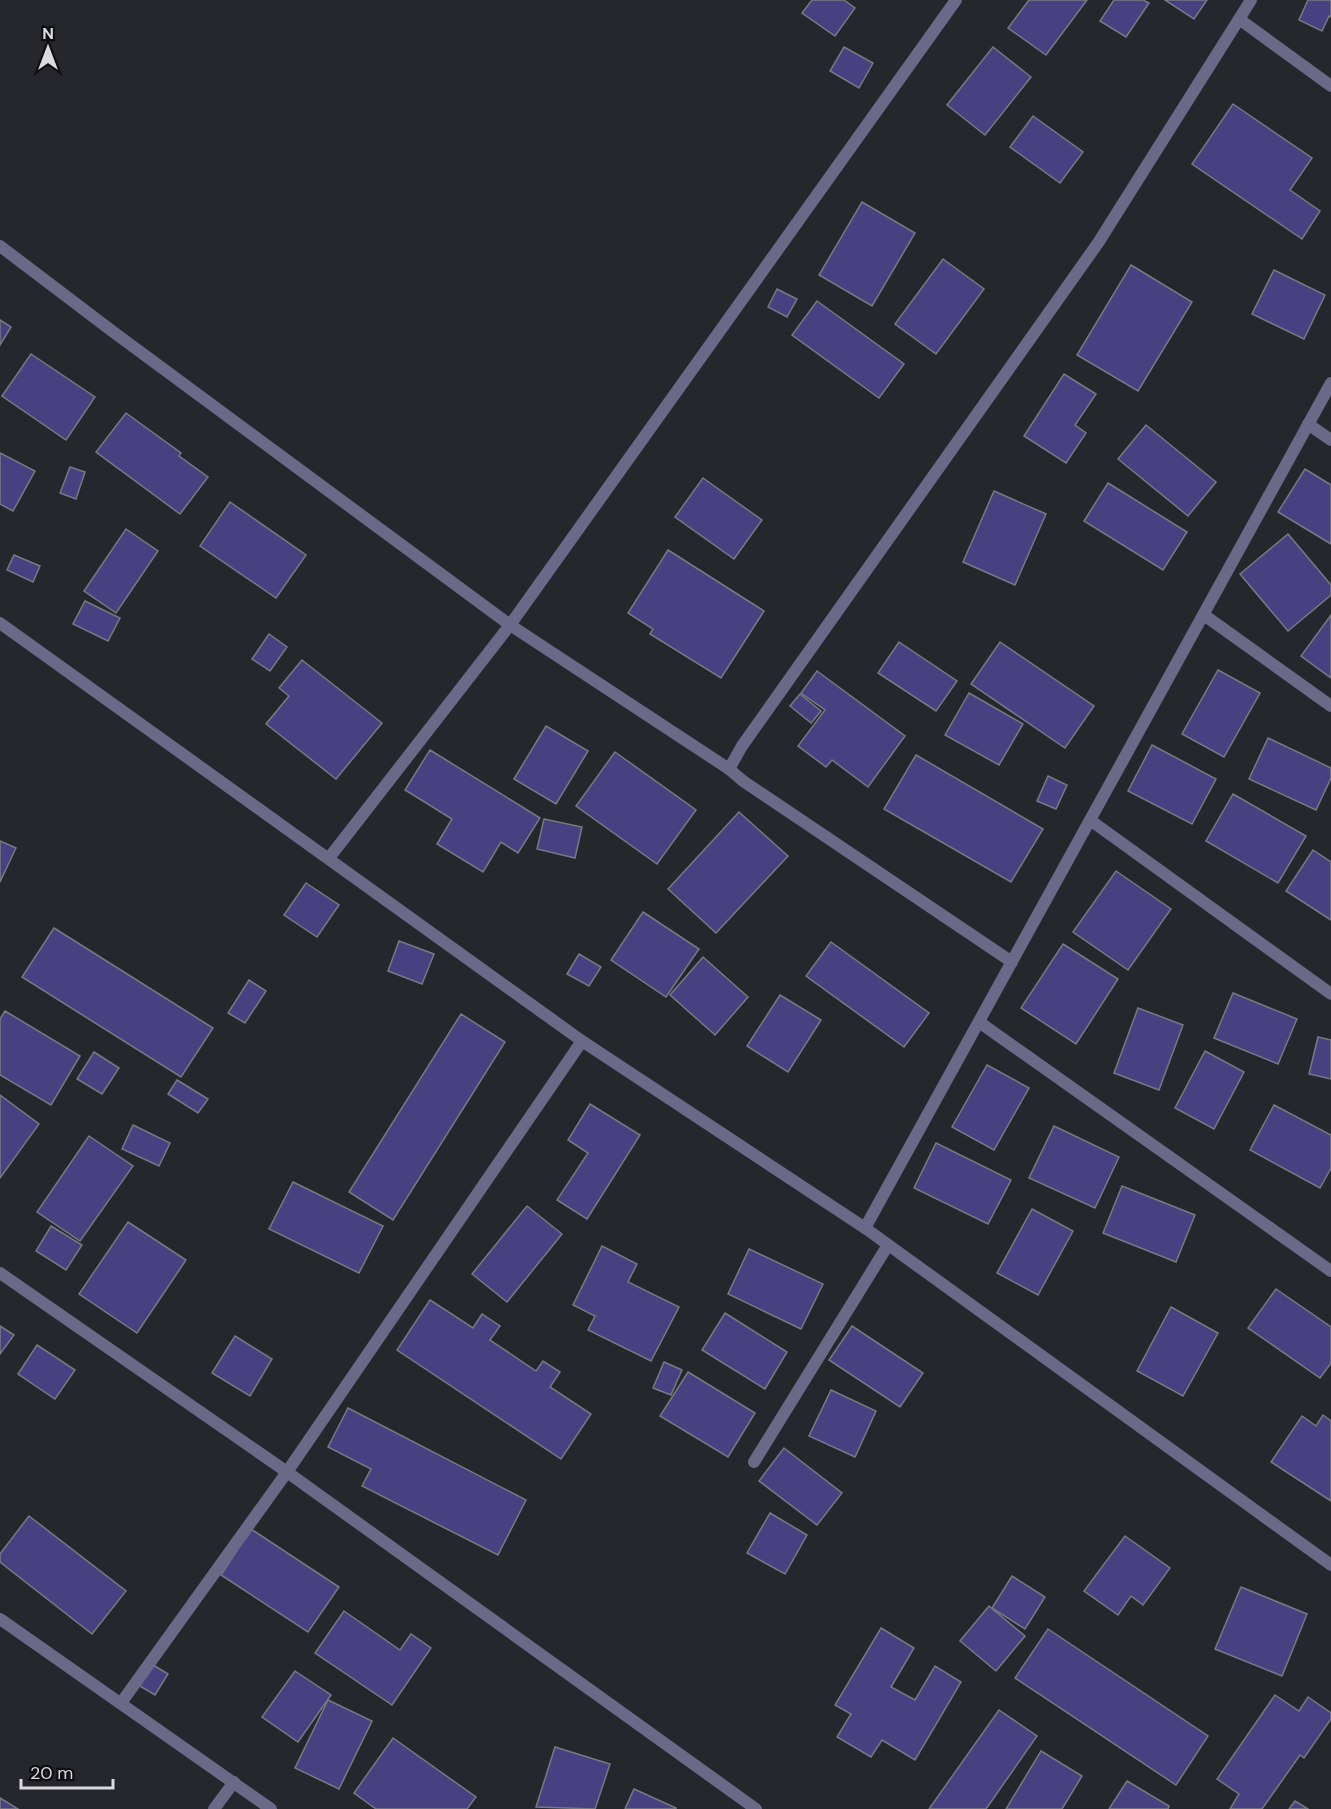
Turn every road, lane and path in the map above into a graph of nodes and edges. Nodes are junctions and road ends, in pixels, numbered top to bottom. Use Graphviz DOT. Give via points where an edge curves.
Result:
graph roads {
  1 [pos="956,0"];
  2 [pos="1251,0"];
  3 [pos="1239,19"];
  4 [pos="1331,86"];
  5 [pos="0,246"];
  6 [pos="1331,383"];
  7 [pos="1308,424"];
  8 [pos="1331,440"];
  9 [pos="1204,615"];
  10 [pos="0,623"];
  11 [pos="510,625"];
  12 [pos="1331,706"];
  13 [pos="729,769"];
  14 [pos="1090,820"];
  15 [pos="329,858"];
  16 [pos="1012,963"];
  17 [pos="1331,994"];
  18 [pos="979,1022"];
  19 [pos="582,1041"];
  20 [pos="865,1228"];
  21 [pos="888,1245"];
  22 [pos="1331,1271"];
  23 [pos="0,1273"];
  24 [pos="754,1462"];
  25 [pos="287,1472"];
  26 [pos="1331,1565"];
  27 [pos="0,1619"];
  28 [pos="121,1703"];
  29 [pos="234,1782"];
  30 [pos="214,1809"];
  31 [pos="271,1809"];
  32 [pos="756,1809"];
  1 -- 11 [label="street"];
  2 -- 3 [label="street"];
  3 -- 4 [label="street"];
  3 -- 13 [label="street" via="1098,243"];
  5 -- 11 [label="street"];
  6 -- 7 [label="street"];
  7 -- 8 [label="street"];
  7 -- 9 [label="street"];
  9 -- 12 [label="street"];
  9 -- 14 [label="street"];
  10 -- 15 [label="street"];
  11 -- 13 [label="street"];
  11 -- 15 [label="street"];
  13 -- 16 [label="street"];
  14 -- 16 [label="street"];
  14 -- 17 [label="street"];
  15 -- 19 [label="street"];
  16 -- 18 [label="street"];
  18 -- 20 [label="street"];
  18 -- 22 [label="street"];
  19 -- 20 [label="street"];
  19 -- 25 [label="street"];
  20 -- 21 [label="street"];
  21 -- 24 [label="street"];
  21 -- 26 [label="street"];
  23 -- 25 [label="street"];
  25 -- 28 [label="street"];
  25 -- 32 [label="street"];
  27 -- 28 [label="street"];
  28 -- 29 [label="street"];
  29 -- 30 [label="street"];
  29 -- 31 [label="street"];
}
